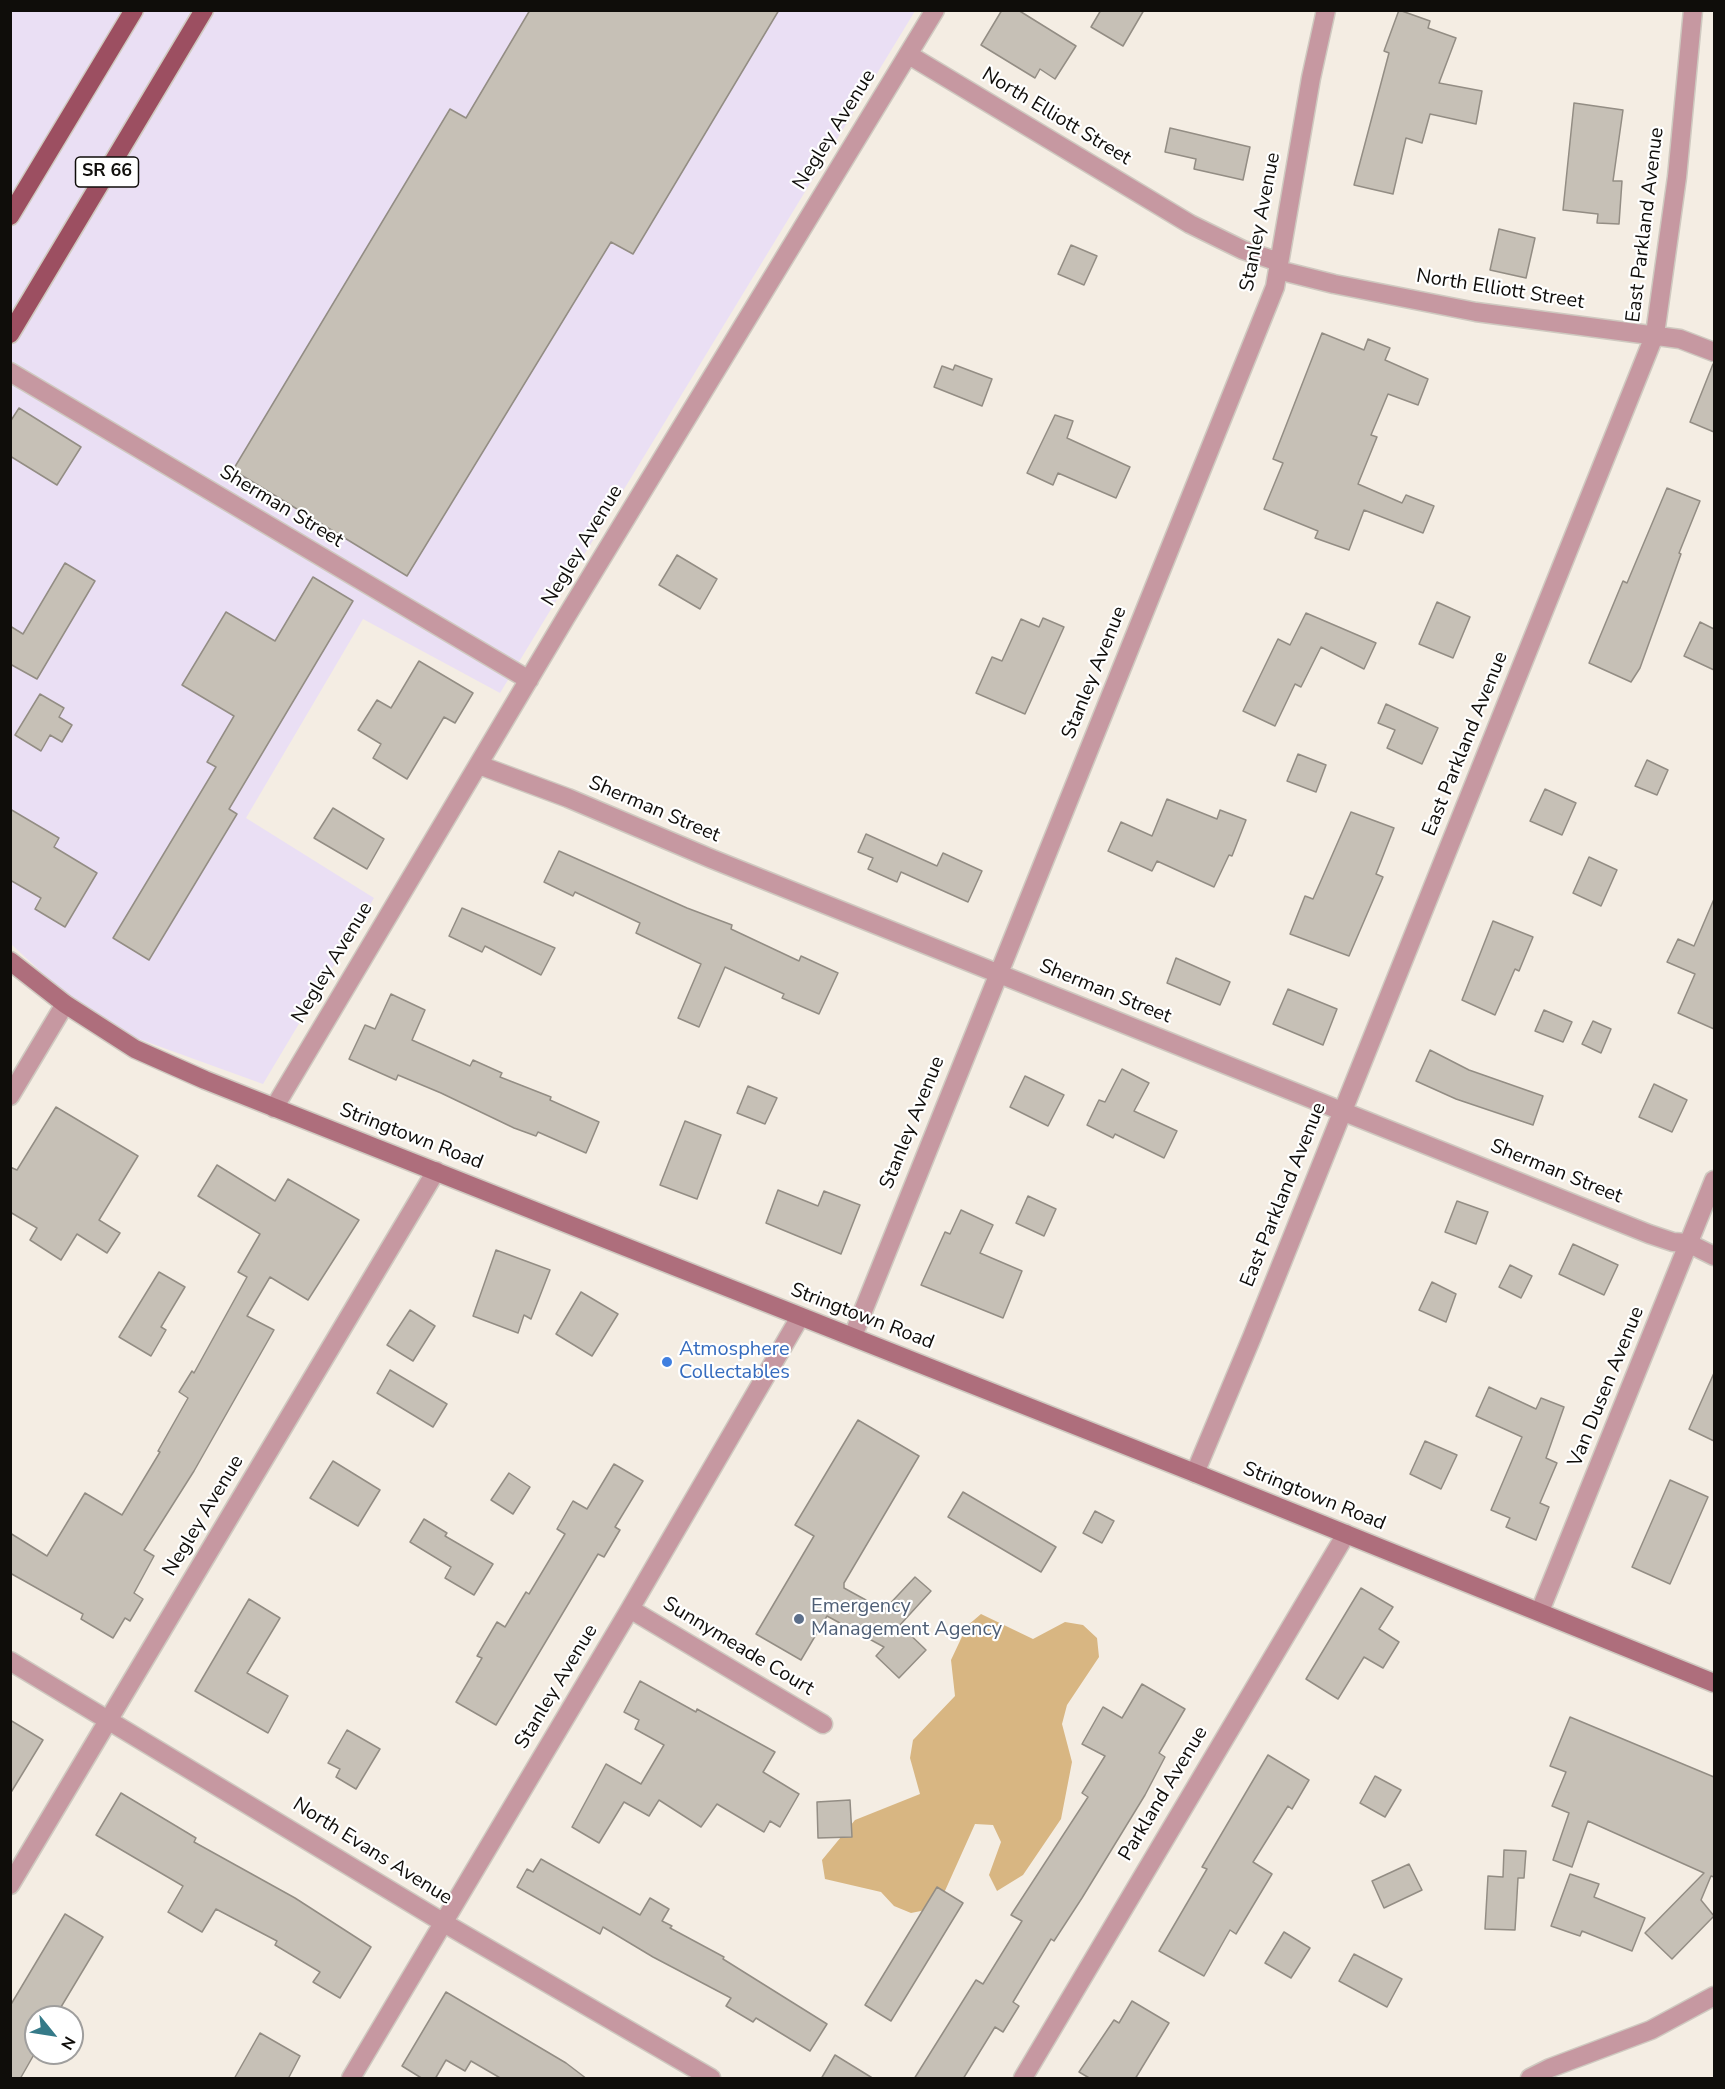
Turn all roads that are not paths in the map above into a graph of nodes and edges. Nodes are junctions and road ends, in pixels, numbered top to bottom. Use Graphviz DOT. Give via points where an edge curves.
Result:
graph roads {
  1 [pos="134,10"];
  2 [pos="204,10"];
  3 [pos="935,10"];
  4 [pos="1326,10"];
  5 [pos="1693,10"];
  6 [pos="909,55"];
  7 [pos="10,216"];
  8 [pos="1278,266"];
  9 [pos="10,334"];
  10 [pos="1655,334"];
  11 [pos="1714,352"];
  12 [pos="10,372"];
  13 [pos="528,680"];
  14 [pos="479,765"];
  15 [pos="10,961"];
  16 [pos="998,973"];
  17 [pos="65,1004"];
  18 [pos="10,1096"];
  19 [pos="274,1108"];
  20 [pos="1342,1112"];
  21 [pos="436,1171"];
  22 [pos="1714,1180"];
  23 [pos="1688,1243"];
  24 [pos="1714,1256"];
  25 [pos="800,1317"];
  26 [pos="853,1336"];
  27 [pos="1195,1473"];
  28 [pos="1346,1534"];
  29 [pos="630,1609"];
  30 [pos="1540,1611"];
  31 [pos="10,1661"];
  32 [pos="1714,1683"];
  33 [pos="109,1720"];
  34 [pos="823,1724"];
  35 [pos="10,1885"];
  36 [pos="444,1923"];
  37 [pos="1714,1996"];
  38 [pos="351,2079"];
  39 [pos="711,2079"];
  40 [pos="1023,2079"];
  41 [pos="1530,2079"];
  1 -- 7 [label="main road, SR 66"];
  2 -- 9 [label="main road, SR 66"];
  3 -- 6 [label="street, Negley Avenue"];
  4 -- 8 [label="street, Stanley Avenue"];
  5 -- 10 [label="street, East Parkland Avenue" via="1677,177"];
  6 -- 8 [label="street, North Elliott Street" via="1190,224"];
  6 -- 13 [label="street, Negley Avenue"];
  8 -- 10 [label="street, North Elliott Street" via="1334,284 1476,312"];
  8 -- 16 [label="street, Stanley Avenue" via="1275,286"];
  10 -- 11 [label="street, North Elliott Street"];
  10 -- 20 [label="street, East Parkland Avenue"];
  12 -- 13 [label="street, Sherman Street"];
  13 -- 14 [label="street, Negley Avenue"];
  14 -- 16 [label="street, Sherman Street"];
  14 -- 19 [label="street, Negley Avenue"];
  15 -- 17 [label="main road, Stringtown Road"];
  16 -- 20 [label="street, Sherman Street"];
  16 -- 26 [label="street, Stanley Avenue"];
  17 -- 18 [label="street"];
  17 -- 19 [label="main road, Stringtown Road" via="135,1049"];
  19 -- 21 [label="main road, Stringtown Road"];
  20 -- 23 [label="street, Sherman Street" via="1649,1234"];
  20 -- 27 [label="street, East Parkland Avenue"];
  21 -- 25 [label="main road, Stringtown Road"];
  21 -- 33 [label="street, Negley Avenue"];
  22 -- 23 [label="street, Van Dusen Avenue"];
  23 -- 24 [label="street, Sherman Street"];
  23 -- 30 [label="street, Van Dusen Avenue"];
  25 -- 26 [label="main road, Stringtown Road"];
  25 -- 29 [label="street, Stanley Avenue"];
  26 -- 27 [label="main road, Stringtown Road"];
  27 -- 28 [label="main road, Stringtown Road"];
  28 -- 30 [label="main road, Stringtown Road"];
  28 -- 40 [label="street, Parkland Avenue"];
  29 -- 34 [label="street, Sunnymeade Court"];
  29 -- 36 [label="street, Stanley Avenue"];
  30 -- 32 [label="main road, Stringtown Road"];
  31 -- 33 [label="street, North Evans Avenue"];
  33 -- 35 [label="street, Negley Avenue"];
  33 -- 36 [label="street, North Evans Avenue"];
  36 -- 38 [label="street, Stanley Avenue"];
  36 -- 39 [label="street, North Evans Avenue"];
  37 -- 41 [label="street" via="1652,2030"];
}
